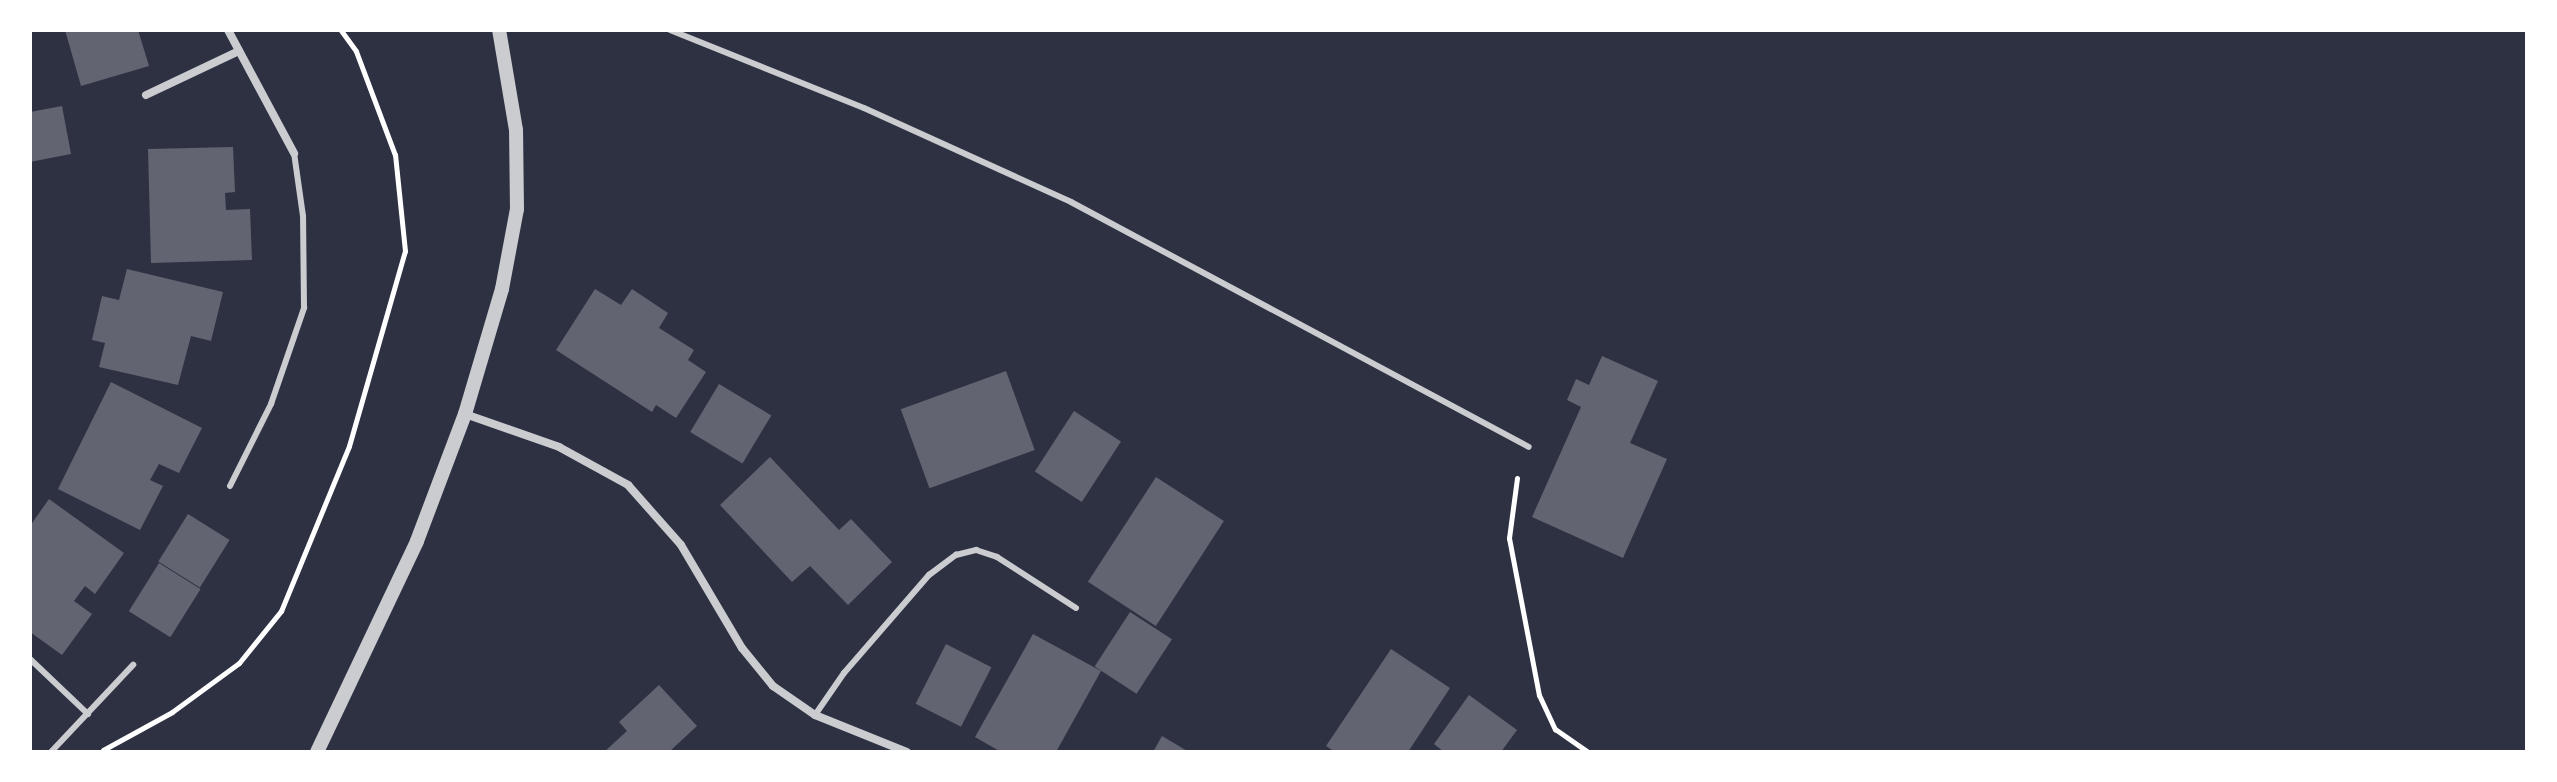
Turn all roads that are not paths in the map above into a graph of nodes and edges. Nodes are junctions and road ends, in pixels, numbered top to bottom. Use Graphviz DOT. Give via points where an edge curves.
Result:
graph roads {
  1 [pos="228,30"];
  2 [pos="499,30"];
  3 [pos="670,30"];
  4 [pos="239,51"];
  5 [pos="146,95"];
  6 [pos="294,153"];
  7 [pos="465,414"];
  8 [pos="1529,447"];
  9 [pos="230,486"];
  10 [pos="1076,608"];
  11 [pos="30,659"];
  12 [pos="133,665"];
  13 [pos="88,714"];
  14 [pos="815,715"];
  15 [pos="51,752"];
  16 [pos="317,752"];
  17 [pos="907,752"];
  1 -- 4 [label="street"];
  2 -- 7 [label="street" via="516,130 517,209 502,289"];
  3 -- 8 [label="lane" via="849,102 1071,202"];
  4 -- 5 [label="street"];
  4 -- 6 [label="street"];
  6 -- 9 [label="lane" via="303,216 304,308 271,404"];
  7 -- 14 [label="street" via="584,458 628,485 681,545 758,670"];
  7 -- 16 [label="street" via="405,569"];
  10 -- 14 [label="lane" via="997,557 976,550 956,555 912,594"];
  11 -- 13 [label="lane"];
  12 -- 13 [label="lane"];
  13 -- 15 [label="lane"];
  14 -- 17 [label="street"];
}
